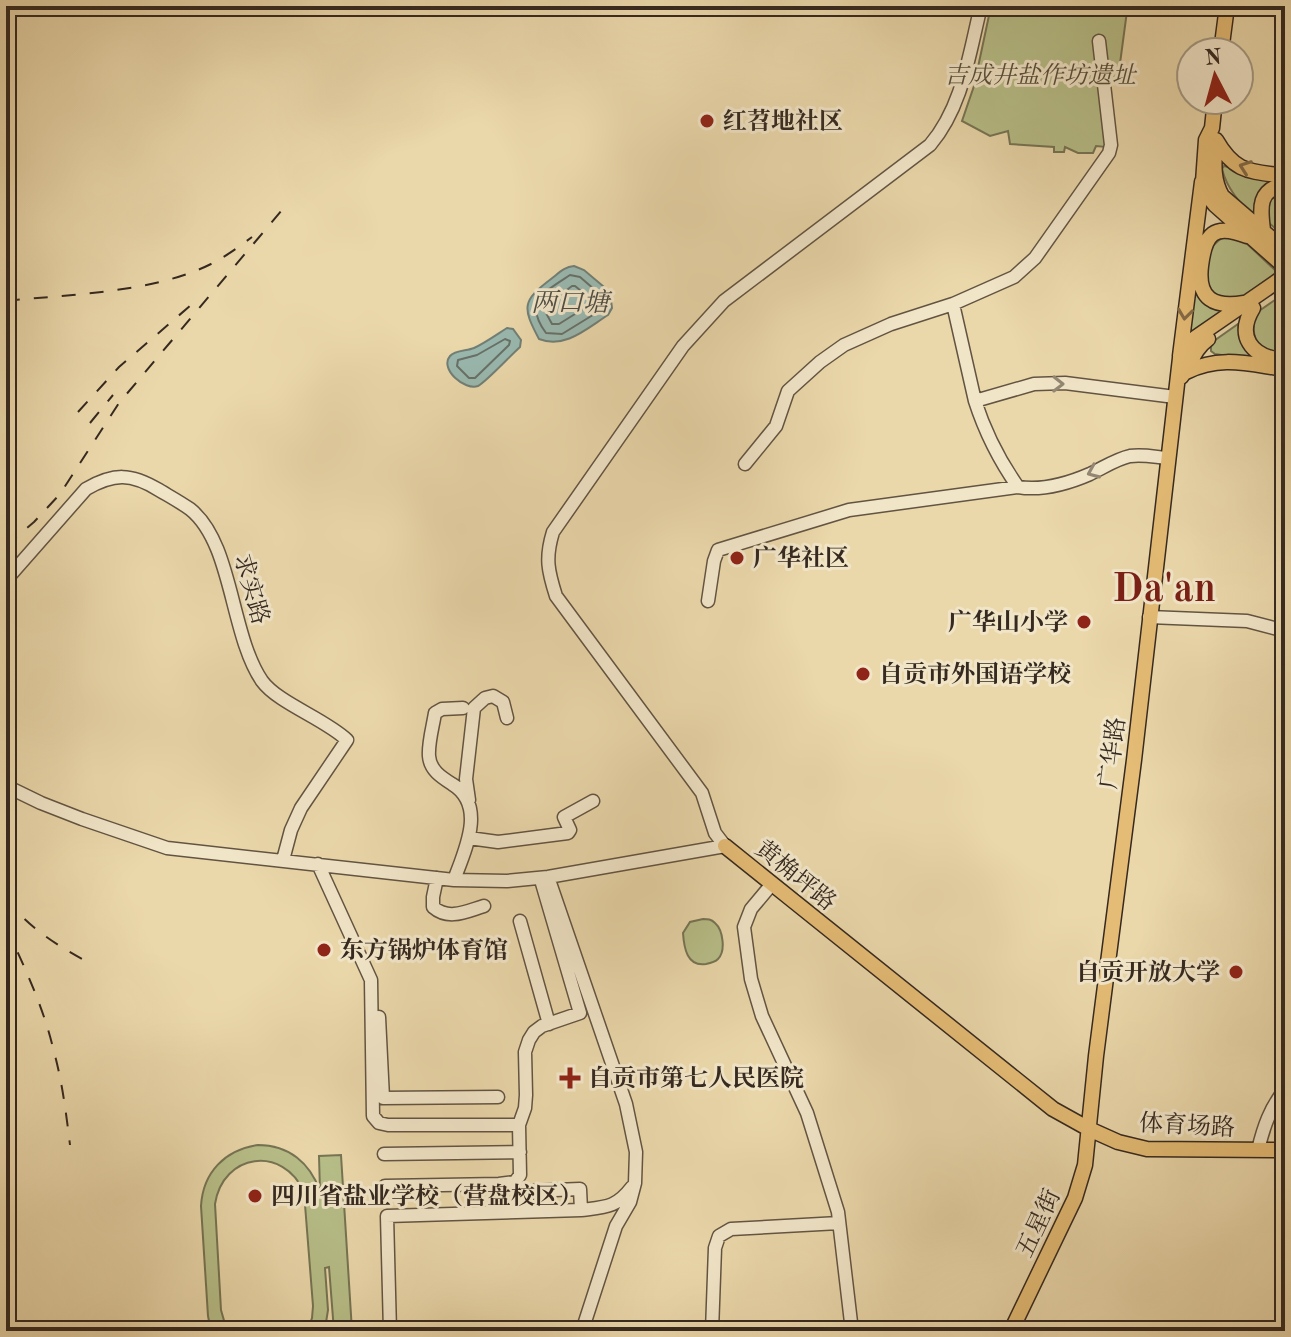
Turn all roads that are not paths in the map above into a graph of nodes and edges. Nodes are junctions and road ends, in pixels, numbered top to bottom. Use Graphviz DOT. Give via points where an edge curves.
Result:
graph roads {
  1 [pos="981,6"];
  2 [pos="1227,6"];
  3 [pos="1223,36"];
  4 [pos="1099,41"];
  5 [pos="1215,116"];
  6 [pos="1214,134"];
  7 [pos="1285,176"];
  8 [pos="1203,182"];
  9 [pos="1285,184"];
  10 [pos="1258,234"];
  11 [pos="1285,250"];
  12 [pos="1285,267"];
  13 [pos="1285,276"];
  14 [pos="1285,286"];
  15 [pos="953,304"];
  16 [pos="1251,305"];
  17 [pos="1285,360"];
  18 [pos="1285,369"];
  19 [pos="1181,370"];
  20 [pos="1175,397"];
  21 [pos="975,401"];
  22 [pos="1167,458"];
  23 [pos="745,464"];
  24 [pos="1018,487"];
  25 [pos="6,580"];
  26 [pos="708,601"];
  27 [pos="1149,617"];
  28 [pos="1285,631"];
  29 [pos="463,708"];
  30 [pos="507,718"];
  31 [pos="6,786"];
  32 [pos="593,801"];
  33 [pos="469,803"];
  34 [pos="469,838"];
  35 [pos="725,846"];
  36 [pos="283,860"];
  37 [pos="318,864"];
  38 [pos="544,877"];
  39 [pos="437,878"];
  40 [pos="454,880"];
  41 [pos="772,884"];
  42 [pos="484,906"];
  43 [pos="520,921"];
  44 [pos="372,993"];
  45 [pos="549,1024"];
  46 [pos="1285,1089"];
  47 [pos="498,1097"];
  48 [pos="519,1125"];
  49 [pos="1089,1129"];
  50 [pos="1258,1150"];
  51 [pos="1285,1150"];
  52 [pos="520,1152"];
  53 [pos="384,1154"];
  54 [pos="635,1183"];
  55 [pos="385,1186"];
  56 [pos="581,1210"];
  57 [pos="527,1211"];
  58 [pos="839,1223"];
  59 [pos="390,1331"];
  60 [pos="582,1331"];
  61 [pos="712,1331"];
  62 [pos="852,1331"];
  63 [pos="1011,1331"];
  1 -- 35 [label="street" via="962,86 941,132 724,301 683,346 553,532 547,551 556,596 702,793"];
  2 -- 3 [label="main road"];
  4 -- 15 [label="street" via="1109,153 1035,258 1014,277"];
  5 -- 6 [label="main road"];
  7 -- 6 [label="main road, one-way" via="1233,164"];
  6 -- 8 [label="main road, 广华路" via="1206,140"];
  6 -- 10 [label="main road" via="1216,185"];
  8 -- 10 [label="main road" via="1215,205"];
  8 -- 19 [label="main road, 广华路, one-way"];
  9 -- 10 [label="main road" via="1266,193"];
  10 -- 11 [label="main road"];
  10 -- 12 [label="main road"];
  10 -- 16 [label="main road" via="1214,233 1206,240 1199,281 1219,304"];
  13 -- 16 [label="main road"];
  14 -- 16 [label="main road"];
  15 -- 21 [label="street"];
  15 -- 23 [label="street" via="891,324 820,362 788,391 776,426"];
  16 -- 17 [label="main road" via="1246,321 1249,343 1268,358"];
  16 -- 19 [label="main road" via="1201,344"];
  18 -- 19 [label="main road" via="1223,361"];
  19 -- 20 [label="main road, 广华路"];
  21 -- 20 [label="street, one-way" via="1034,384 1065,383"];
  20 -- 22 [label="main road, 广华路"];
  21 -- 24 [label="street" via="982,424"];
  22 -- 24 [label="street, one-way" via="1128,457 1053,486"];
  22 -- 27 [label="main road, 广华路"];
  24 -- 26 [label="street" via="849,510 718,550"];
  25 -- 36 [label="street, 求实路" via="86,489 102,480 143,480 192,510 218,551 246,648 264,684 347,740 301,808"];
  27 -- 28 [label="street" via="1237,620"];
  27 -- 49 [label="main road, 广华路"];
  29 -- 33 [label="street" via="435,713 429,757 434,770"];
  30 -- 33 [label="street" via="503,702 493,696 474,708 466,779"];
  31 -- 36 [label="street, 黄桷坪路" via="167,848"];
  32 -- 34 [label="street" via="564,817 568,833 498,842"];
  33 -- 34 [label="street"];
  34 -- 40 [label="street"];
  35 -- 38 [label="street, 黄桷坪路"];
  35 -- 41 [label="main road, 黄桷坪路"];
  36 -- 37 [label="street, 黄桷坪路"];
  37 -- 39 [label="street, 黄桷坪路"];
  37 -- 44 [label="street" via="371,980"];
  38 -- 40 [label="street, 黄桷坪路"];
  38 -- 45 [label="street" via="580,1013"];
  38 -- 54 [label="street" via="626,1104 636,1152"];
  39 -- 40 [label="street, 黄桷坪路"];
  39 -- 42 [label="street" via="433,907 441,914"];
  41 -- 49 [label="main road, 黄桷坪路" via="1053,1109"];
  41 -- 58 [label="street" via="744,927 751,979 762,1016 807,1113"];
  43 -- 45 [label="street"];
  44 -- 47 [label="street" via="380,1020 383,1098"];
  44 -- 48 [label="street" via="373,1116 379,1123"];
  45 -- 48 [label="street" via="534,1032 525,1052 525,1108"];
  46 -- 50 [label="street" via="1265,1123"];
  48 -- 52 [label="street"];
  49 -- 50 [label="main road, 体育场路" via="1147,1149"];
  49 -- 63 [label="main road, 五星街" via="1075,1198"];
  50 -- 51 [label="main road, 体育场路"];
  52 -- 53 [label="street"];
  52 -- 55 [label="street" via="515,1182"];
  54 -- 56 [label="street" via="608,1207"];
  54 -- 60 [label="street"];
  56 -- 57 [label="street"];
  56 -- 57 [label="street" via="580,1189 530,1191"];
  57 -- 59 [label="street" via="387,1216"];
  58 -- 61 [label="street" via="731,1229 719,1236"];
  58 -- 62 [label="street"];
}
